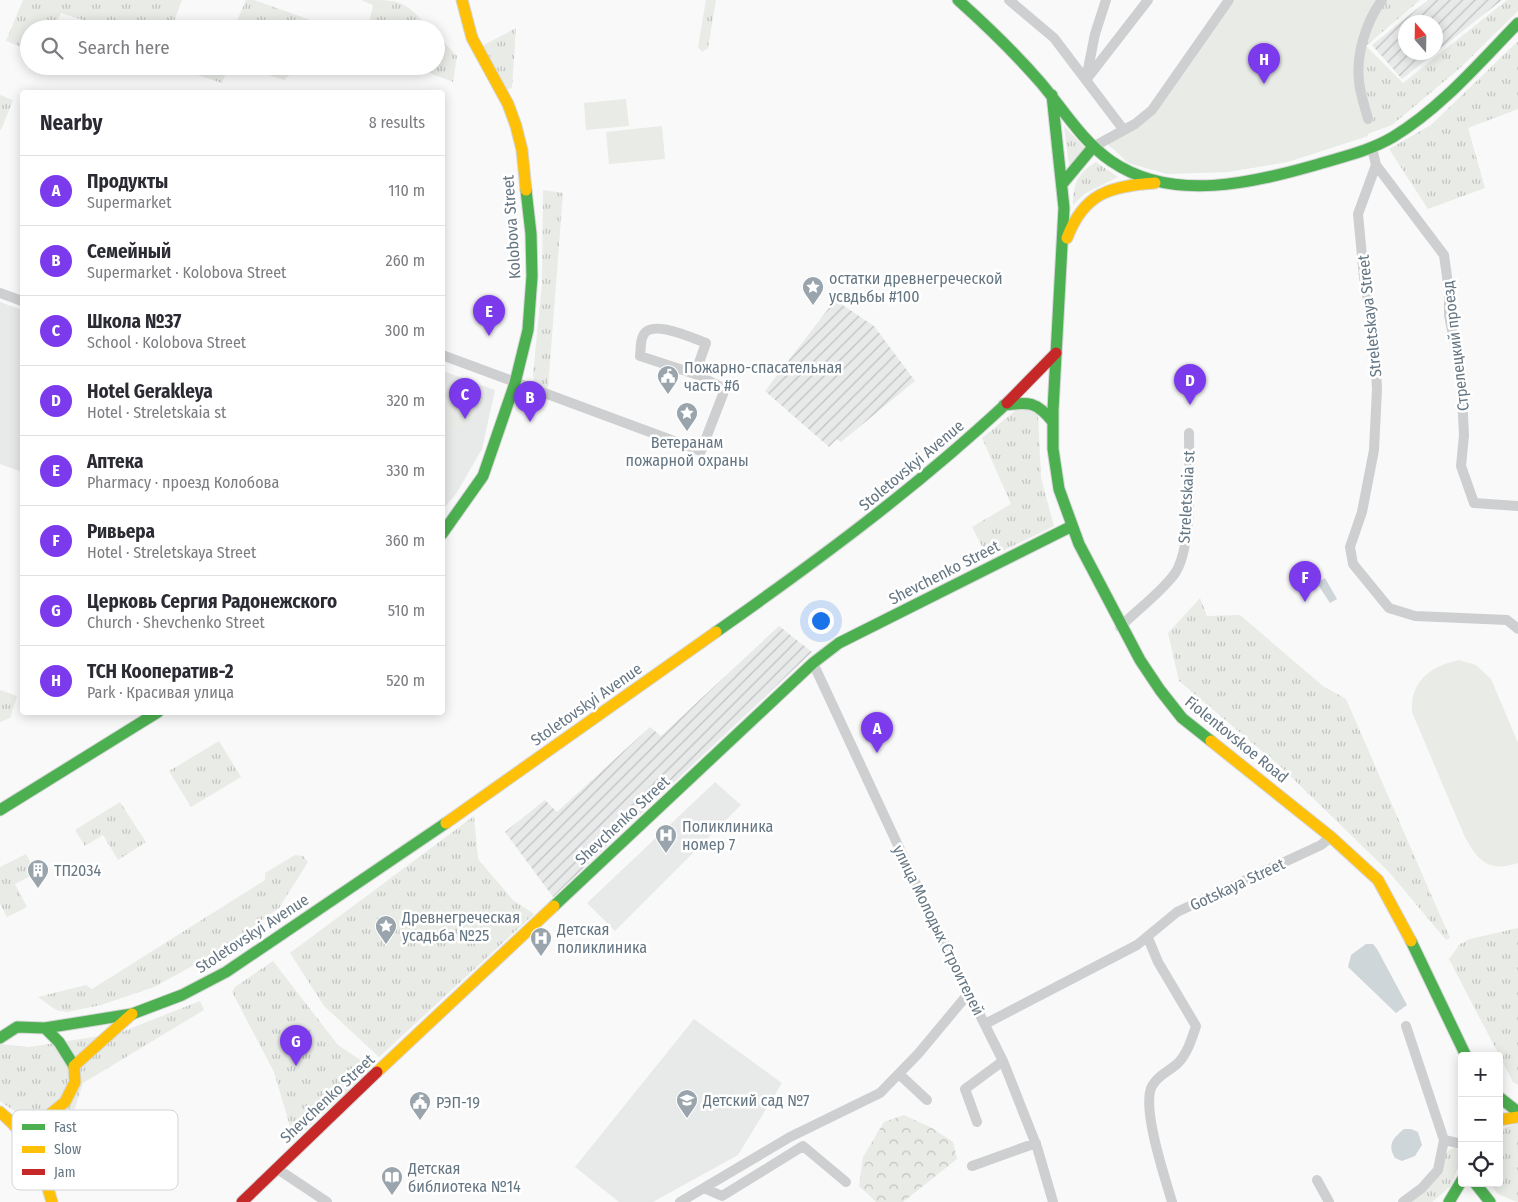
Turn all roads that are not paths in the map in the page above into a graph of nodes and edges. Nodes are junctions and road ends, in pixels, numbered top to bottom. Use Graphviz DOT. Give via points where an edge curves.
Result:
graph roads {
  1 [pos="462,0"];
  2 [pos="958,0"];
  3 [pos="1009,0"];
  4 [pos="1106,0"];
  5 [pos="1148,0"];
  6 [pos="1229,0"];
  7 [pos="1382,0"];
  8 [pos="1518,23"];
  9 [pos="1086,80"];
  10 [pos="1052,95"];
  11 [pos="1433,108"];
  12 [pos="1368,119"];
  13 [pos="1123,129"];
  14 [pos="1093,147"];
  15 [pos="1372,148"];
  16 [pos="1356,150"];
  17 [pos="1376,165"];
  18 [pos="1159,182"];
  19 [pos="1063,183"];
  20 [pos="1062,256"];
  21 [pos="0,293"];
  22 [pos="20,300"];
  23 [pos="1056,353"];
  24 [pos="445,356"];
  25 [pos="695,374"];
  26 [pos="1054,382"];
  27 [pos="515,383"];
  28 [pos="1004,405"];
  29 [pos="1053,422"];
  30 [pos="1189,433"];
  31 [pos="1518,506"];
  32 [pos="1070,527"];
  33 [pos="445,530"];
  34 [pos="1120,627"];
  35 [pos="1518,629"];
  36 [pos="812,663"];
  37 [pos="153,715"];
  38 [pos="0,810"];
  39 [pos="1331,837"];
  40 [pos="1148,938"];
  41 [pos="968,994"];
  42 [pos="132,1014"];
  43 [pos="985,1024"];
  44 [pos="1406,1026"];
  45 [pos="45,1028"];
  46 [pos="0,1037"];
  47 [pos="1464,1052"];
  48 [pos="1003,1061"];
  49 [pos="74,1066"];
  50 [pos="899,1074"];
  51 [pos="927,1100"];
  52 [pos="1503,1100"];
  53 [pos="55,1110"];
  54 [pos="0,1112"];
  55 [pos="1518,1112"];
  56 [pos="1518,1117"];
  57 [pos="1503,1119"];
  58 [pos="12,1120"];
  59 [pos="977,1122"];
  60 [pos="1444,1140"];
  61 [pos="1036,1143"];
  62 [pos="1458,1143"];
  63 [pos="972,1166"];
  64 [pos="276,1168"];
  65 [pos="1317,1180"];
  66 [pos="846,1182"];
  67 [pos="1458,1187"];
  68 [pos="1478,1187"];
  69 [pos="704,1188"];
  70 [pos="242,1202"];
  71 [pos="327,1202"];
  72 [pos="680,1202"];
  73 [pos="1053,1202"];
  74 [pos="1172,1202"];
  75 [pos="1329,1202"];
  76 [pos="1403,1202"];
  77 [pos="1449,1202"];
  78 [pos="1490,1202"];
  1 -- 27 [label="main road, Kolobova Street" via="472,38 508,104 522,150 532,276 528,330"];
  2 -- 10 [label="main road" via="1012,50"];
  3 -- 9 [label="street" via="1054,38"];
  4 -- 9 [label="street"];
  5 -- 9 [label="street"];
  6 -- 13 [label="street" via="1152,110"];
  7 -- 12 [label="street" via="1365,31 1359,67"];
  8 -- 11 [label="main road"];
  9 -- 13 [label="street"];
  10 -- 14 [label="main road"];
  10 -- 19 [label="main road"];
  11 -- 15 [label="main road"];
  11 -- 16 [label="main road"];
  13 -- 14 [label="street"];
  14 -- 16 [label="main road" via="1147,174 1184,181 1232,178"];
  14 -- 18 [label="main road" via="1135,176"];
  14 -- 19 [label="main road"];
  15 -- 16 [label="main road"];
  15 -- 17 [label="street"];
  16 -- 18 [label="main road" via="1298,170 1229,183 1186,186"];
  17 -- 31 [label="street, Стрелецкий проезд" via="1444,255 1449,291 1448,315 1461,376 1464,435 1460,466 1474,503"];
  17 -- 35 [label="street, Streletskaya Street" via="1358,214 1374,337 1377,389 1374,450 1362,512 1350,547 1353,564 1389,608 1415,616 1507,620"];
  18 -- 20 [label="main road" via="1125,184 1090,199 1071,222"];
  19 -- 20 [label="main road"];
  20 -- 23 [label="main road"];
  21 -- 22 [label="street"];
  23 -- 26 [label="main road, Fiolentovskoe Road"];
  23 -- 28 [label="main road, Stoletovskyi Avenue"];
  24 -- 27 [label="street"];
  25 -- 25 [label="street" via="640,356 643,335 648,329 658,327 706,342"];
  25 -- 27 [label="street" via="725,389 701,451"];
  26 -- 28 [label="main road" via="1043,384"];
  26 -- 29 [label="main road, Fiolentovskoe Road"];
  27 -- 33 [label="main road, Kolobova Street" via="483,476"];
  28 -- 29 [label="main road" via="1030,402"];
  28 -- 42 [label="main road, Stoletovskyi Avenue" via="918,484 843,543 488,792 226,972 182,995"];
  29 -- 32 [label="main road, Fiolentovskoe Road" via="1056,478"];
  30 -- 34 [label="street, Streletskaia st" via="1188,505 1182,555 1174,575"];
  32 -- 34 [label="main road, Fiolentovskoe Road"];
  32 -- 36 [label="main road, Shevchenko Street" via="839,643"];
  34 -- 39 [label="main road, Fiolentovskoe Road" via="1151,678 1182,718"];
  36 -- 41 [label="street, улица Молодых Строителей"];
  36 -- 64 [label="main road, Shevchenko Street"];
  37 -- 38 [label="main road"];
  39 -- 40 [label="street, Gotskaya Street" via="1322,845 1177,912"];
  39 -- 47 [label="main road, Fiolentovskoe Road" via="1378,880 1401,919"];
  40 -- 43 [label="street, Gotskaya Street"];
  40 -- 74 [label="street" via="1158,962 1196,1026 1178,1063 1164,1071 1149,1097 1149,1114"];
  41 -- 43 [label="street, улица Молодых Строителей"];
  41 -- 50 [label="street"];
  42 -- 45 [label="main road, Stoletovskyi Avenue"];
  42 -- 49 [label="main road"];
  43 -- 48 [label="street, улица Молодых Строителей"];
  44 -- 60 [label="street"];
  45 -- 46 [label="main road, Stoletovskyi Avenue" via="17,1027"];
  45 -- 49 [label="main road" via="60,1042"];
  48 -- 59 [label="street" via="965,1090"];
  48 -- 61 [label="street, улица Молодых Строителей"];
  49 -- 53 [label="main road" via="75,1082 65,1102"];
  50 -- 51 [label="street"];
  50 -- 69 [label="street" via="880,1093 790,1137"];
  52 -- 55 [label="main road"];
  54 -- 58 [label="main road"];
  56 -- 57 [label="main road"];
  60 -- 62 [label="street"];
  60 -- 76 [label="street" via="1438,1170"];
  61 -- 63 [label="street"];
  61 -- 73 [label="street, улица Молодых Строителей"];
  64 -- 70 [label="main road, Shevchenko Street"];
  64 -- 71 [label="street"];
  65 -- 75 [label="street"];
  66 -- 69 [label="street" via="803,1146 722,1196"];
  67 -- 77 [label="main road"];
  68 -- 78 [label="main road"];
  69 -- 72 [label="street"];
}
